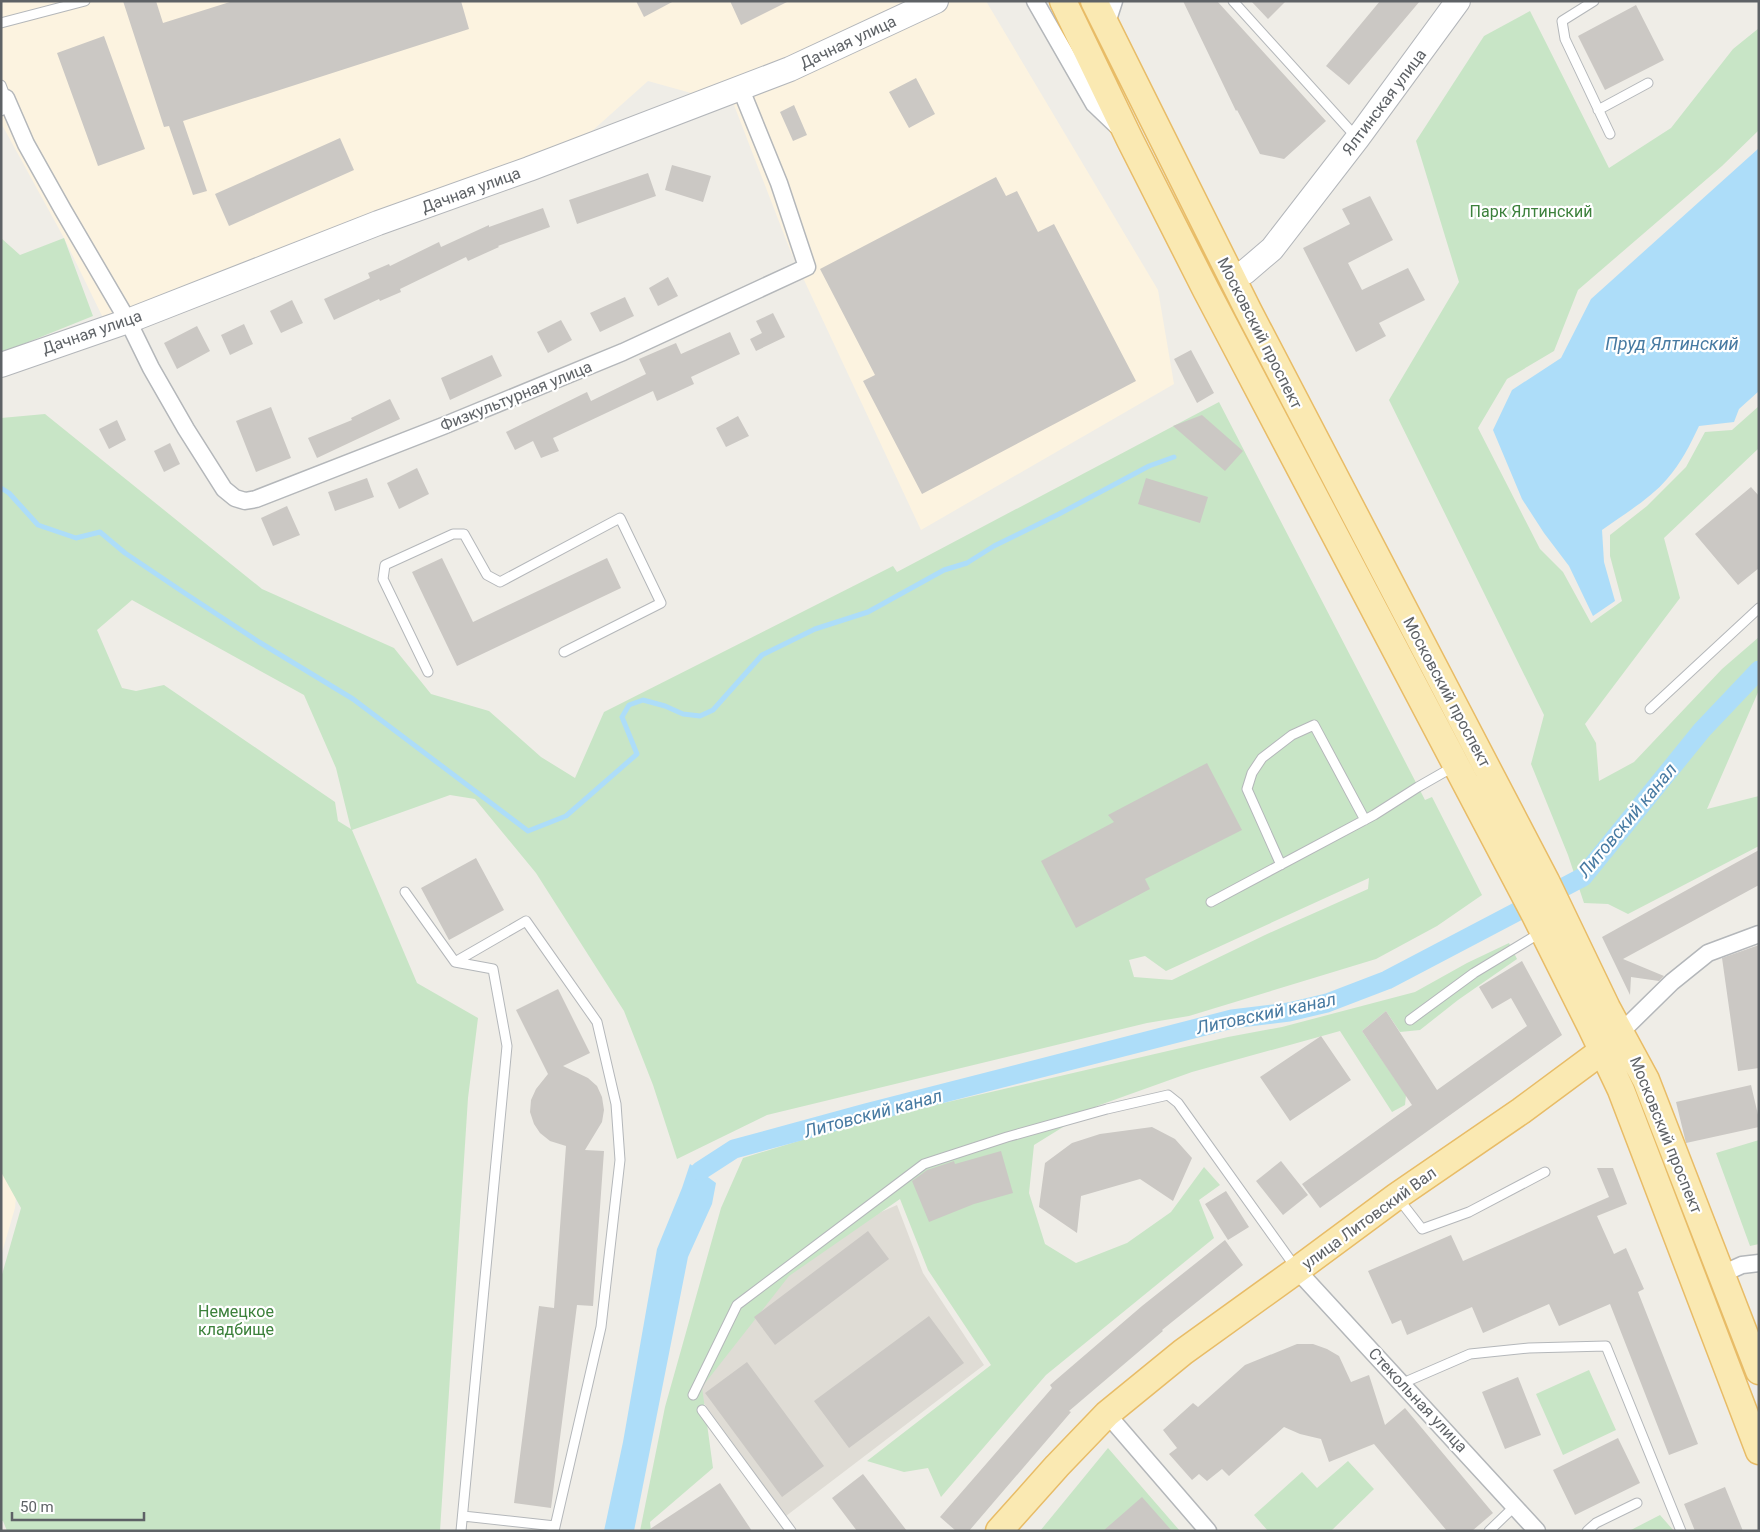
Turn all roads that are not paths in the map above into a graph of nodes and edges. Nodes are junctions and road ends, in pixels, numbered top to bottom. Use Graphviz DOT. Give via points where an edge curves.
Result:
graph roads {
  1 [pos="84,1"];
  2 [pos="936,1"];
  3 [pos="1035,1"];
  4 [pos="1063,1"];
  5 [pos="1094,1"];
  6 [pos="1114,1"];
  7 [pos="1233,1"];
  8 [pos="1458,1"];
  9 [pos="1594,1"];
  10 [pos="1,23"];
  11 [pos="1106,26"];
  12 [pos="1648,83"];
  13 [pos="740,87"];
  14 [pos="3,98"];
  15 [pos="1598,110"];
  16 [pos="1610,134"];
  17 [pos="1357,139"];
  18 [pos="1130,140"];
  19 [pos="1231,276"];
  20 [pos="128,320"];
  21 [pos="1,365"];
  22 [pos="1759,608"];
  23 [pos="564,652"];
  24 [pos="428,672"];
  25 [pos="1650,709"];
  26 [pos="1456,765"];
  27 [pos="1365,820"];
  28 [pos="1281,864"];
  29 [pos="404,892"];
  30 [pos="1211,902"];
  31 [pos="1541,905"];
  32 [pos="1759,934"];
  33 [pos="455,962"];
  34 [pos="1410,1020"];
  35 [pos="1620,1033"];
  36 [pos="1602,1051"];
  37 [pos="1545,1172"];
  38 [pos="1397,1196"];
  39 [pos="1759,1262"];
  40 [pos="1297,1270"];
  41 [pos="1722,1274"];
  42 [pos="1759,1371"];
  43 [pos="1403,1383"];
  44 [pos="692,1395"];
  45 [pos="702,1410"];
  46 [pos="1107,1414"];
  47 [pos="1759,1451"];
  48 [pos="1637,1503"];
  49 [pos="1515,1506"];
  50 [pos="463,1516"];
  51 [pos="554,1529"];
  52 [pos="461,1531"];
  53 [pos="791,1531"];
  54 [pos="999,1531"];
  55 [pos="1208,1531"];
  56 [pos="1489,1531"];
  57 [pos="1537,1531"];
  58 [pos="1587,1531"];
  59 [pos="1681,1531"];
  1 -- 10 [label="lane"];
  2 -- 13 [label="street, Дачная улица" via="790,69"];
  3 -- 18 [label="street, Московский проспект" via="1094,104"];
  4 -- 18 [label="main road, Московский проспект"];
  5 -- 11 [label="main road, Московский проспект"];
  6 -- 11 [label="street"];
  7 -- 17 [label="lane"];
  8 -- 17 [label="street, Ялтинская улица"];
  9 -- 15 [label="lane" via="1562,21 1565,38"];
  11 -- 19 [label="main road, Московский проспект"];
  12 -- 15 [label="lane"];
  13 -- 20 [label="street, Дачная улица"];
  13 -- 20 [label="street, Физкультурная улица" via="807,266 623,352 256,499 245,501 235,498 224,489 151,368"];
  14 -- 20 [label="street" via="63,210"];
  15 -- 16 [label="lane"];
  17 -- 19 [label="street, Ялтинская улица" via="1309,202 1246,256"];
  18 -- 26 [label="main road, Московский проспект"];
  19 -- 31 [label="main road, Московский проспект"];
  20 -- 21 [label="street, Дачная улица"];
  22 -- 25 [label="lane"];
  23 -- 24 [label="lane" via="661,604 620,518 500,582 487,575 464,534 453,534 385,565 383,579"];
  26 -- 27 [label="lane"];
  26 -- 31 [label="main road, Московский проспект"];
  27 -- 28 [label="lane"];
  27 -- 28 [label="lane" via="1314,725 1297,732 1262,758 1252,773 1248,790"];
  28 -- 30 [label="lane"];
  29 -- 33 [label="lane"];
  31 -- 34 [label="lane" via="1474,973"];
  31 -- 35 [label="main road, Московский проспект"];
  31 -- 36 [label="main road, Московский проспект"];
  32 -- 35 [label="street, улица Литовский Вал" via="1708,953 1672,982"];
  33 -- 50 [label="lane" via="493,969 507,1046"];
  33 -- 51 [label="lane" via="526,921 597,1022 616,1104 620,1160 602,1327"];
  35 -- 36 [label="main road, улица Литовский Вал"];
  35 -- 41 [label="main road, Московский проспект" via="1646,1080"];
  36 -- 38 [label="main road, улица Литовский Вал"];
  36 -- 47 [label="main road, Московский проспект" via="1621,1090"];
  37 -- 38 [label="lane" via="1469,1212 1422,1229"];
  38 -- 40 [label="main road, улица Литовский Вал"];
  39 -- 41 [label="street"];
  40 -- 43 [label="street, Стекольная улица"];
  40 -- 44 [label="lane" via="1178,1103 1168,1096 1007,1136 924,1164 737,1305"];
  40 -- 46 [label="main road, улица Литовский Вал" via="1183,1352"];
  41 -- 42 [label="main road, Московский проспект"];
  43 -- 49 [label="street, Стекольная улица"];
  43 -- 59 [label="lane" via="1470,1354 1529,1348 1606,1346"];
  45 -- 53 [label="lane"];
  46 -- 54 [label="main road, улица Литовский Вал"];
  46 -- 55 [label="street"];
  48 -- 58 [label="lane" via="1596,1523"];
  49 -- 56 [label="lane"];
  49 -- 57 [label="street, Стекольная улица"];
  50 -- 51 [label="lane"];
  50 -- 52 [label="lane"];
}
